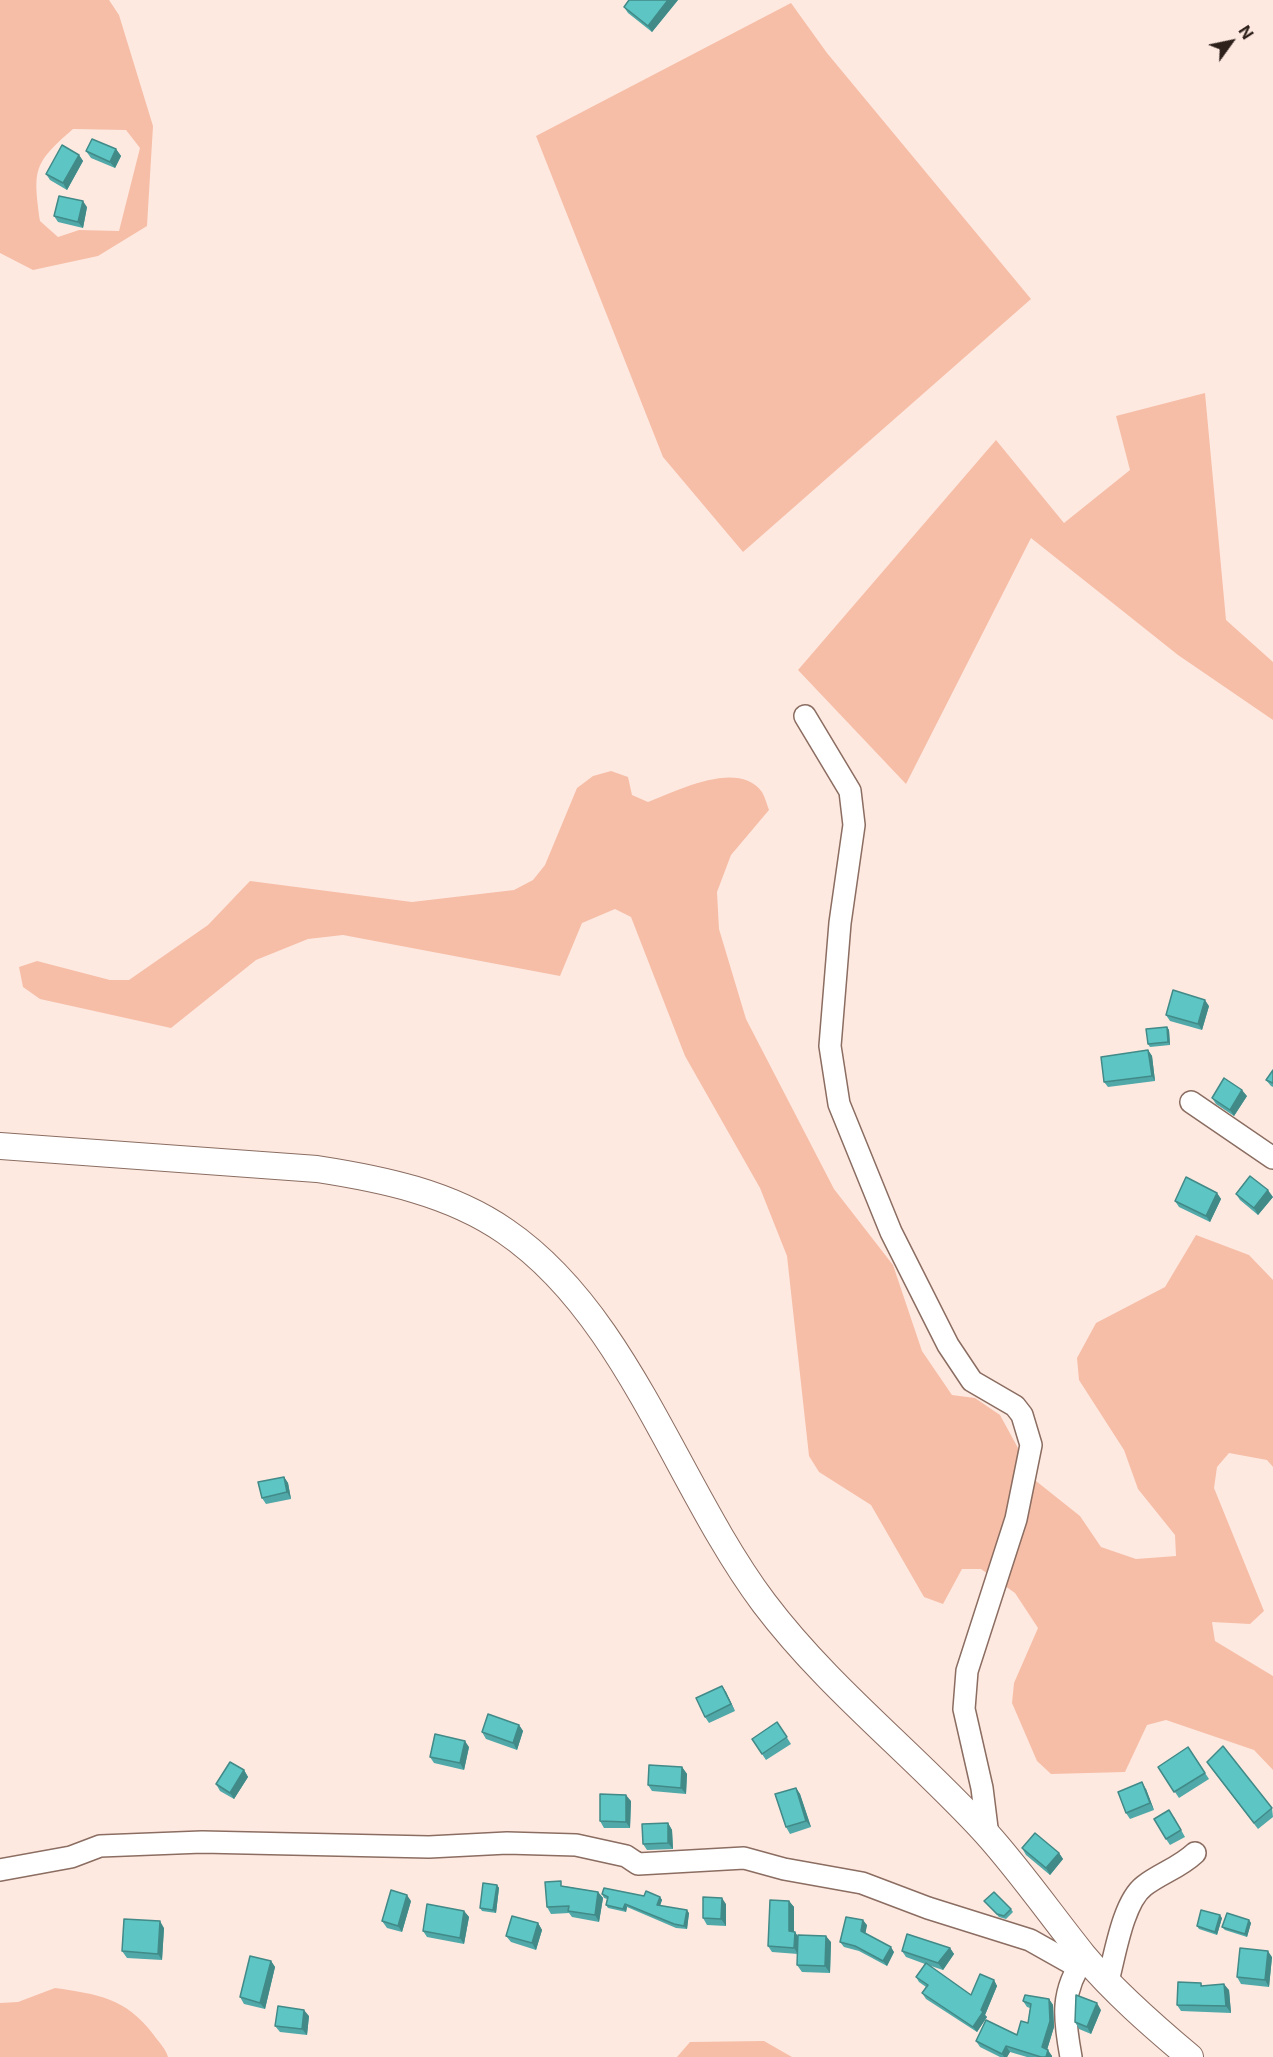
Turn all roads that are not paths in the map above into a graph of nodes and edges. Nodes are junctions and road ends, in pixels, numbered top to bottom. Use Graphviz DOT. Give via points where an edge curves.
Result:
graph roads {
  1 [pos="805,716"];
  2 [pos="1191,1102"];
  3 [pos="0,1146"];
  4 [pos="1273,1158"];
  5 [pos="988,1836"];
  6 [pos="1195,1853"];
  7 [pos="0,1870"];
  8 [pos="1082,1962"];
  9 [pos="1108,1981"];
  10 [pos="1071,2057"];
  11 [pos="1190,2057"];
  1 -- 5 [label="street" via="850,791 854,825 840,923 830,1046 839,1104 891,1232 948,1345 972,1381 1015,1406 1022,1415 1031,1445 1016,1519 967,1671 964,1709 982,1788"];
  2 -- 4 [label="street"];
  3 -- 5 [label="street" via="317,1169 362,1176 419,1190 504,1230 538,1257 622,1362 727,1549 777,1619"];
  5 -- 8 [label="street"];
  6 -- 9 [label="street" via="1136,1894 1128,1909"];
  7 -- 8 [label="street" via="71,1857 100,1846 202,1842 429,1847 576,1845 626,1856 639,1864 744,1858 862,1883 1030,1940"];
  8 -- 9 [label="street"];
  8 -- 10 [label="street" via="1066,2000 1064,2019"];
  9 -- 11 [label="street"];
}
